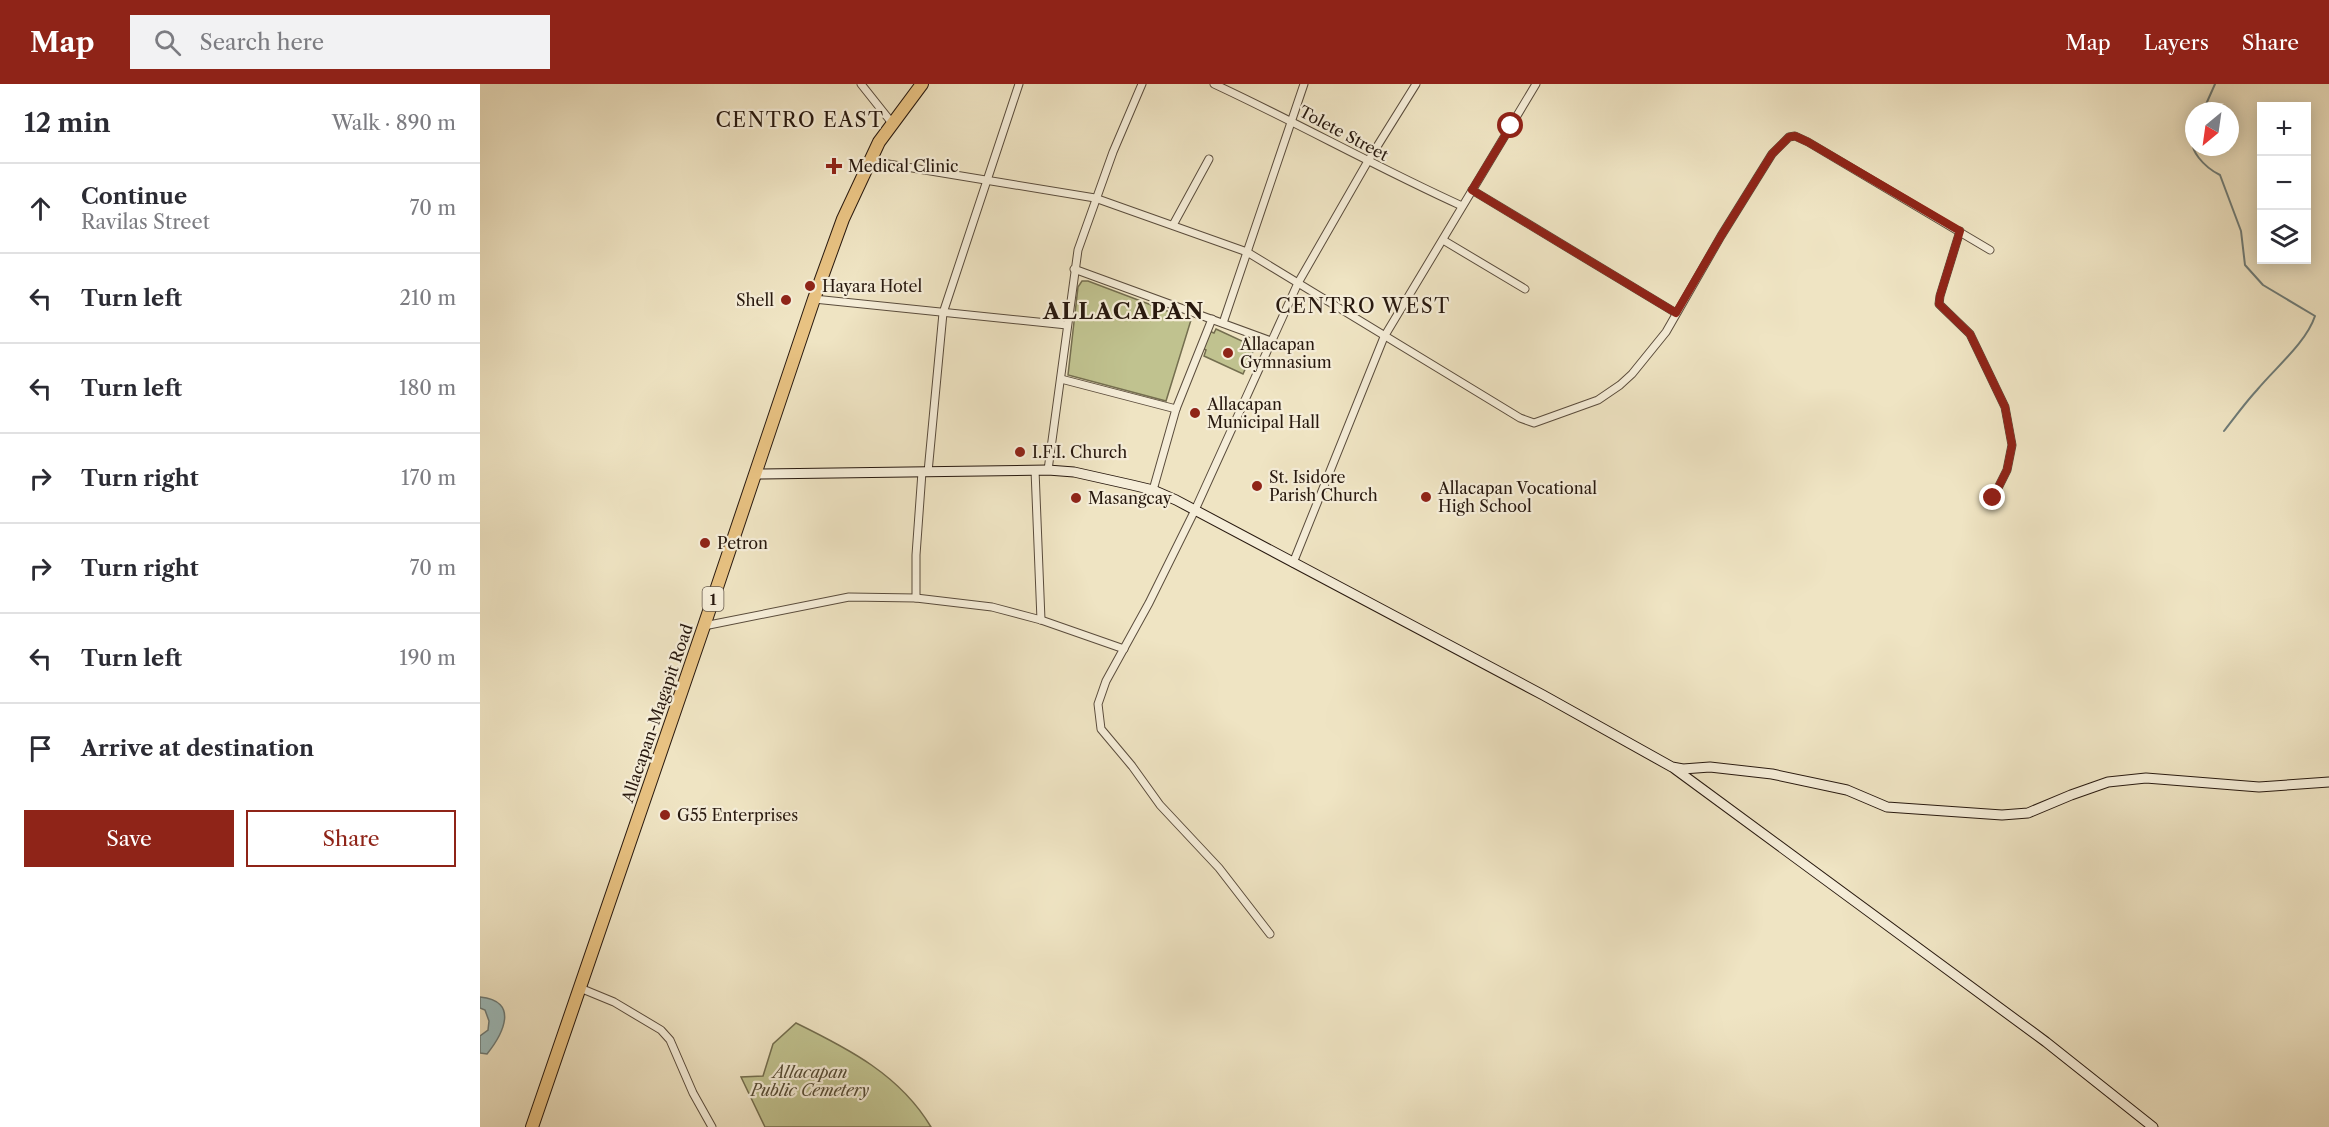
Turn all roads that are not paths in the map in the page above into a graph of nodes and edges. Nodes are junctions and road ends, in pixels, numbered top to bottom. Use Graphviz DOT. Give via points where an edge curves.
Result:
graph roads {
  1 [pos="861,84"];
  2 [pos="922,84"];
  3 [pos="1019,84"];
  4 [pos="1142,84"];
  5 [pos="1214,84"];
  6 [pos="1304,84"];
  7 [pos="1416,84"];
  8 [pos="1536,84"];
  9 [pos="1292,121"];
  10 [pos="892,123"];
  11 [pos="1209,159"];
  12 [pos="869,160"];
  13 [pos="1368,161"];
  14 [pos="987,181"];
  15 [pos="1472,190"];
  16 [pos="1095,198"];
  17 [pos="1462,206"];
  18 [pos="1173,225"];
  19 [pos="1960,231"];
  20 [pos="1443,240"];
  21 [pos="1990,250"];
  22 [pos="1247,252"];
  23 [pos="1074,269"];
  24 [pos="1298,283"];
  25 [pos="1525,289"];
  26 [pos="814,299"];
  27 [pos="942,313"];
  28 [pos="1676,313"];
  29 [pos="1212,319"];
  30 [pos="1222,323"];
  31 [pos="1067,325"];
  32 [pos="1384,338"];
  33 [pos="1271,341"];
  34 [pos="1061,379"];
  35 [pos="1176,409"];
  36 [pos="1035,470"];
  37 [pos="1048,470"];
  38 [pos="925,472"];
  39 [pos="755,474"];
  40 [pos="1153,490"];
  41 [pos="1993,498"];
  42 [pos="1195,510"];
  43 [pos="1293,563"];
  44 [pos="916,598"];
  45 [pos="1041,620"];
  46 [pos="704,626"];
  47 [pos="1124,649"];
  48 [pos="1672,767"];
  49 [pos="2329,782"];
  50 [pos="1270,934"];
  51 [pos="580,988"];
  52 [pos="532,1127"];
  53 [pos="712,1127"];
  54 [pos="2153,1127"];
  1 -- 10 [label="street"];
  2 -- 10 [label="highway, Allacapan-Magapit Road / 1"];
  3 -- 14 [label="street"];
  4 -- 16 [label="street"];
  5 -- 9 [label="street, Tolete Street"];
  6 -- 9 [label="street"];
  7 -- 13 [label="street"];
  8 -- 15 [label="street"];
  9 -- 13 [label="street, Tolete Street"];
  9 -- 22 [label="street"];
  10 -- 12 [label="highway, Allacapan-Magapit Road / 1"];
  11 -- 18 [label="street"];
  12 -- 14 [label="street"];
  12 -- 26 [label="highway, Allacapan-Magapit Road / 1"];
  13 -- 17 [label="street, Tolete Street"];
  13 -- 24 [label="street"];
  14 -- 16 [label="street"];
  14 -- 27 [label="street"];
  15 -- 17 [label="street"];
  15 -- 28 [label="street"];
  16 -- 18 [label="street"];
  16 -- 23 [label="street"];
  17 -- 20 [label="street"];
  18 -- 22 [label="street"];
  19 -- 21 [label="street"];
  19 -- 28 [label="street" via="1808,142 1789,137 1772,154"];
  19 -- 41 [label="street" via="1939,304 1970,334 2005,407 2012,445 2007,470"];
  20 -- 25 [label="street"];
  20 -- 32 [label="street"];
  22 -- 24 [label="street"];
  22 -- 30 [label="street"];
  23 -- 29 [label="street"];
  23 -- 31 [label="street"];
  24 -- 32 [label="street"];
  24 -- 33 [label="street"];
  26 -- 27 [label="street"];
  26 -- 39 [label="highway, Allacapan-Magapit Road / 1"];
  27 -- 31 [label="street"];
  27 -- 38 [label="street"];
  28 -- 32 [label="street" via="1666,332 1620,386 1598,400 1534,423"];
  29 -- 30 [label="street"];
  29 -- 35 [label="street"];
  30 -- 33 [label="street"];
  31 -- 34 [label="street"];
  32 -- 43 [label="street"];
  33 -- 42 [label="street"];
  34 -- 35 [label="street"];
  34 -- 37 [label="street"];
  35 -- 40 [label="street"];
  36 -- 37 [label="main road"];
  36 -- 38 [label="main road"];
  36 -- 45 [label="street"];
  37 -- 40 [label="main road"];
  38 -- 39 [label="main road"];
  38 -- 44 [label="street" via="916,555"];
  39 -- 46 [label="highway, Allacapan-Magapit Road / 1"];
  40 -- 42 [label="main road"];
  42 -- 43 [label="main road"];
  42 -- 47 [label="street"];
  43 -- 48 [label="main road"];
  44 -- 45 [label="street" via="972,603"];
  44 -- 46 [label="street" via="841,598"];
  45 -- 47 [label="street"];
  46 -- 51 [label="highway, Allacapan-Magapit Road / 1"];
  47 -- 50 [label="street" via="1100,692 1101,729"];
  48 -- 49 [label="main road" via="1772,774 1847,790 1887,807 2002,815 2028,813 2099,786 2146,778 2259,787"];
  48 -- 54 [label="main road" via="2046,1042"];
  51 -- 52 [label="highway, Allacapan-Magapit Road / 1"];
  51 -- 53 [label="street" via="614,1002 661,1030 670,1040"];
}
